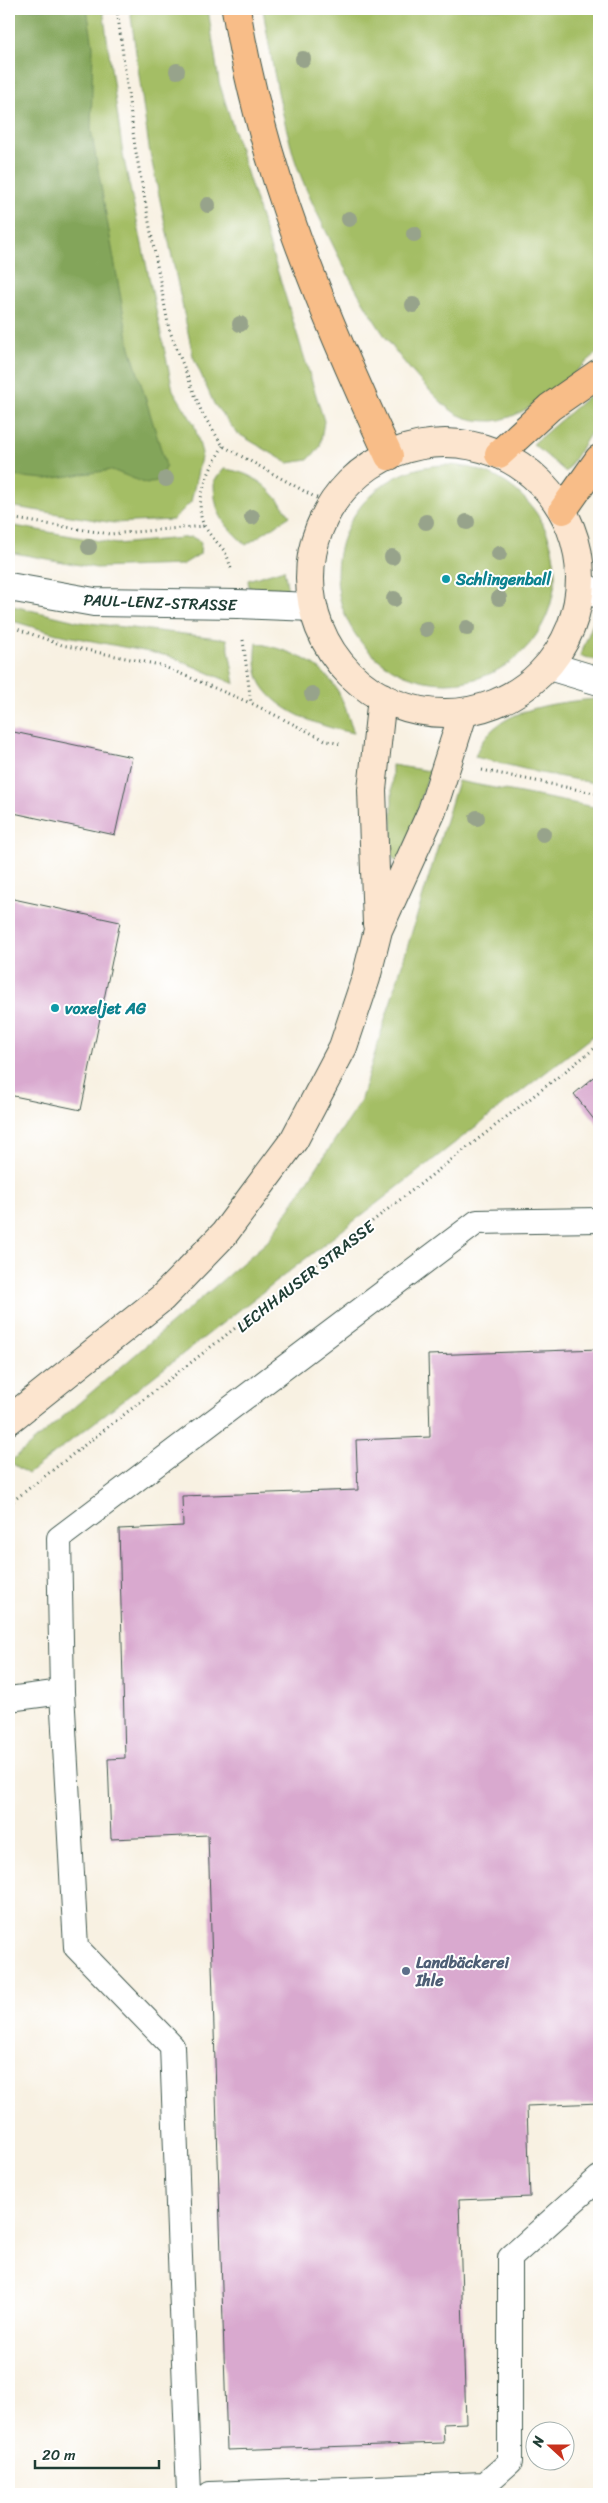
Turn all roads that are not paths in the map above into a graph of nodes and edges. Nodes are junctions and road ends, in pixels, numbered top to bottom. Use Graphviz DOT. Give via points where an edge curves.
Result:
graph roads {
  1 [pos="236,9"];
  2 [pos="599,373"];
  3 [pos="499,454"];
  4 [pos="389,456"];
  5 [pos="599,459"];
  6 [pos="562,510"];
  7 [pos="9,587"];
  8 [pos="590,590"];
  9 [pos="313,608"];
  10 [pos="549,666"];
  11 [pos="599,681"];
  12 [pos="382,697"];
  13 [pos="463,714"];
  14 [pos="378,930"];
  15 [pos="599,1220"];
  16 [pos="9,1420"];
  17 [pos="62,1692"];
  18 [pos="9,1699"];
  19 [pos="599,2178"];
  20 [pos="189,2494"];
  21 [pos="210,2494"];
  1 -- 4 [label="main road" via="245,64 270,161 308,273"];
  2 -- 3 [label="main road" via="550,407"];
  3 -- 4 [label="main road" via="473,446 445,443 416,446"];
  3 -- 6 [label="main road" via="540,482"];
  4 -- 9 [label="main road" via="367,468 331,506 314,546 310,577"];
  5 -- 6 [label="main road"];
  6 -- 8 [label="main road"];
  7 -- 9 [label="street, PAUL-LENZ-STRASSE" via="94,602"];
  8 -- 10 [label="main road" via="577,606 566,637"];
  9 -- 12 [label="main road" via="332,653 348,673"];
  10 -- 11 [label="street"];
  10 -- 13 [label="main road" via="535,681 502,701"];
  12 -- 13 [label="main road" via="427,714"];
  12 -- 14 [label="main road" via="372,790"];
  13 -- 14 [label="main road" via="432,811"];
  14 -- 16 [label="main road" via="343,1047 294,1140 224,1234 162,1298"];
  15 -- 17 [label="lane" via="477,1222 59,1538"];
  17 -- 18 [label="lane"];
  17 -- 20 [label="lane" via="76,1947 172,2046"];
  19 -- 21 [label="lane" via="510,2258 510,2462 485,2484"];
}
